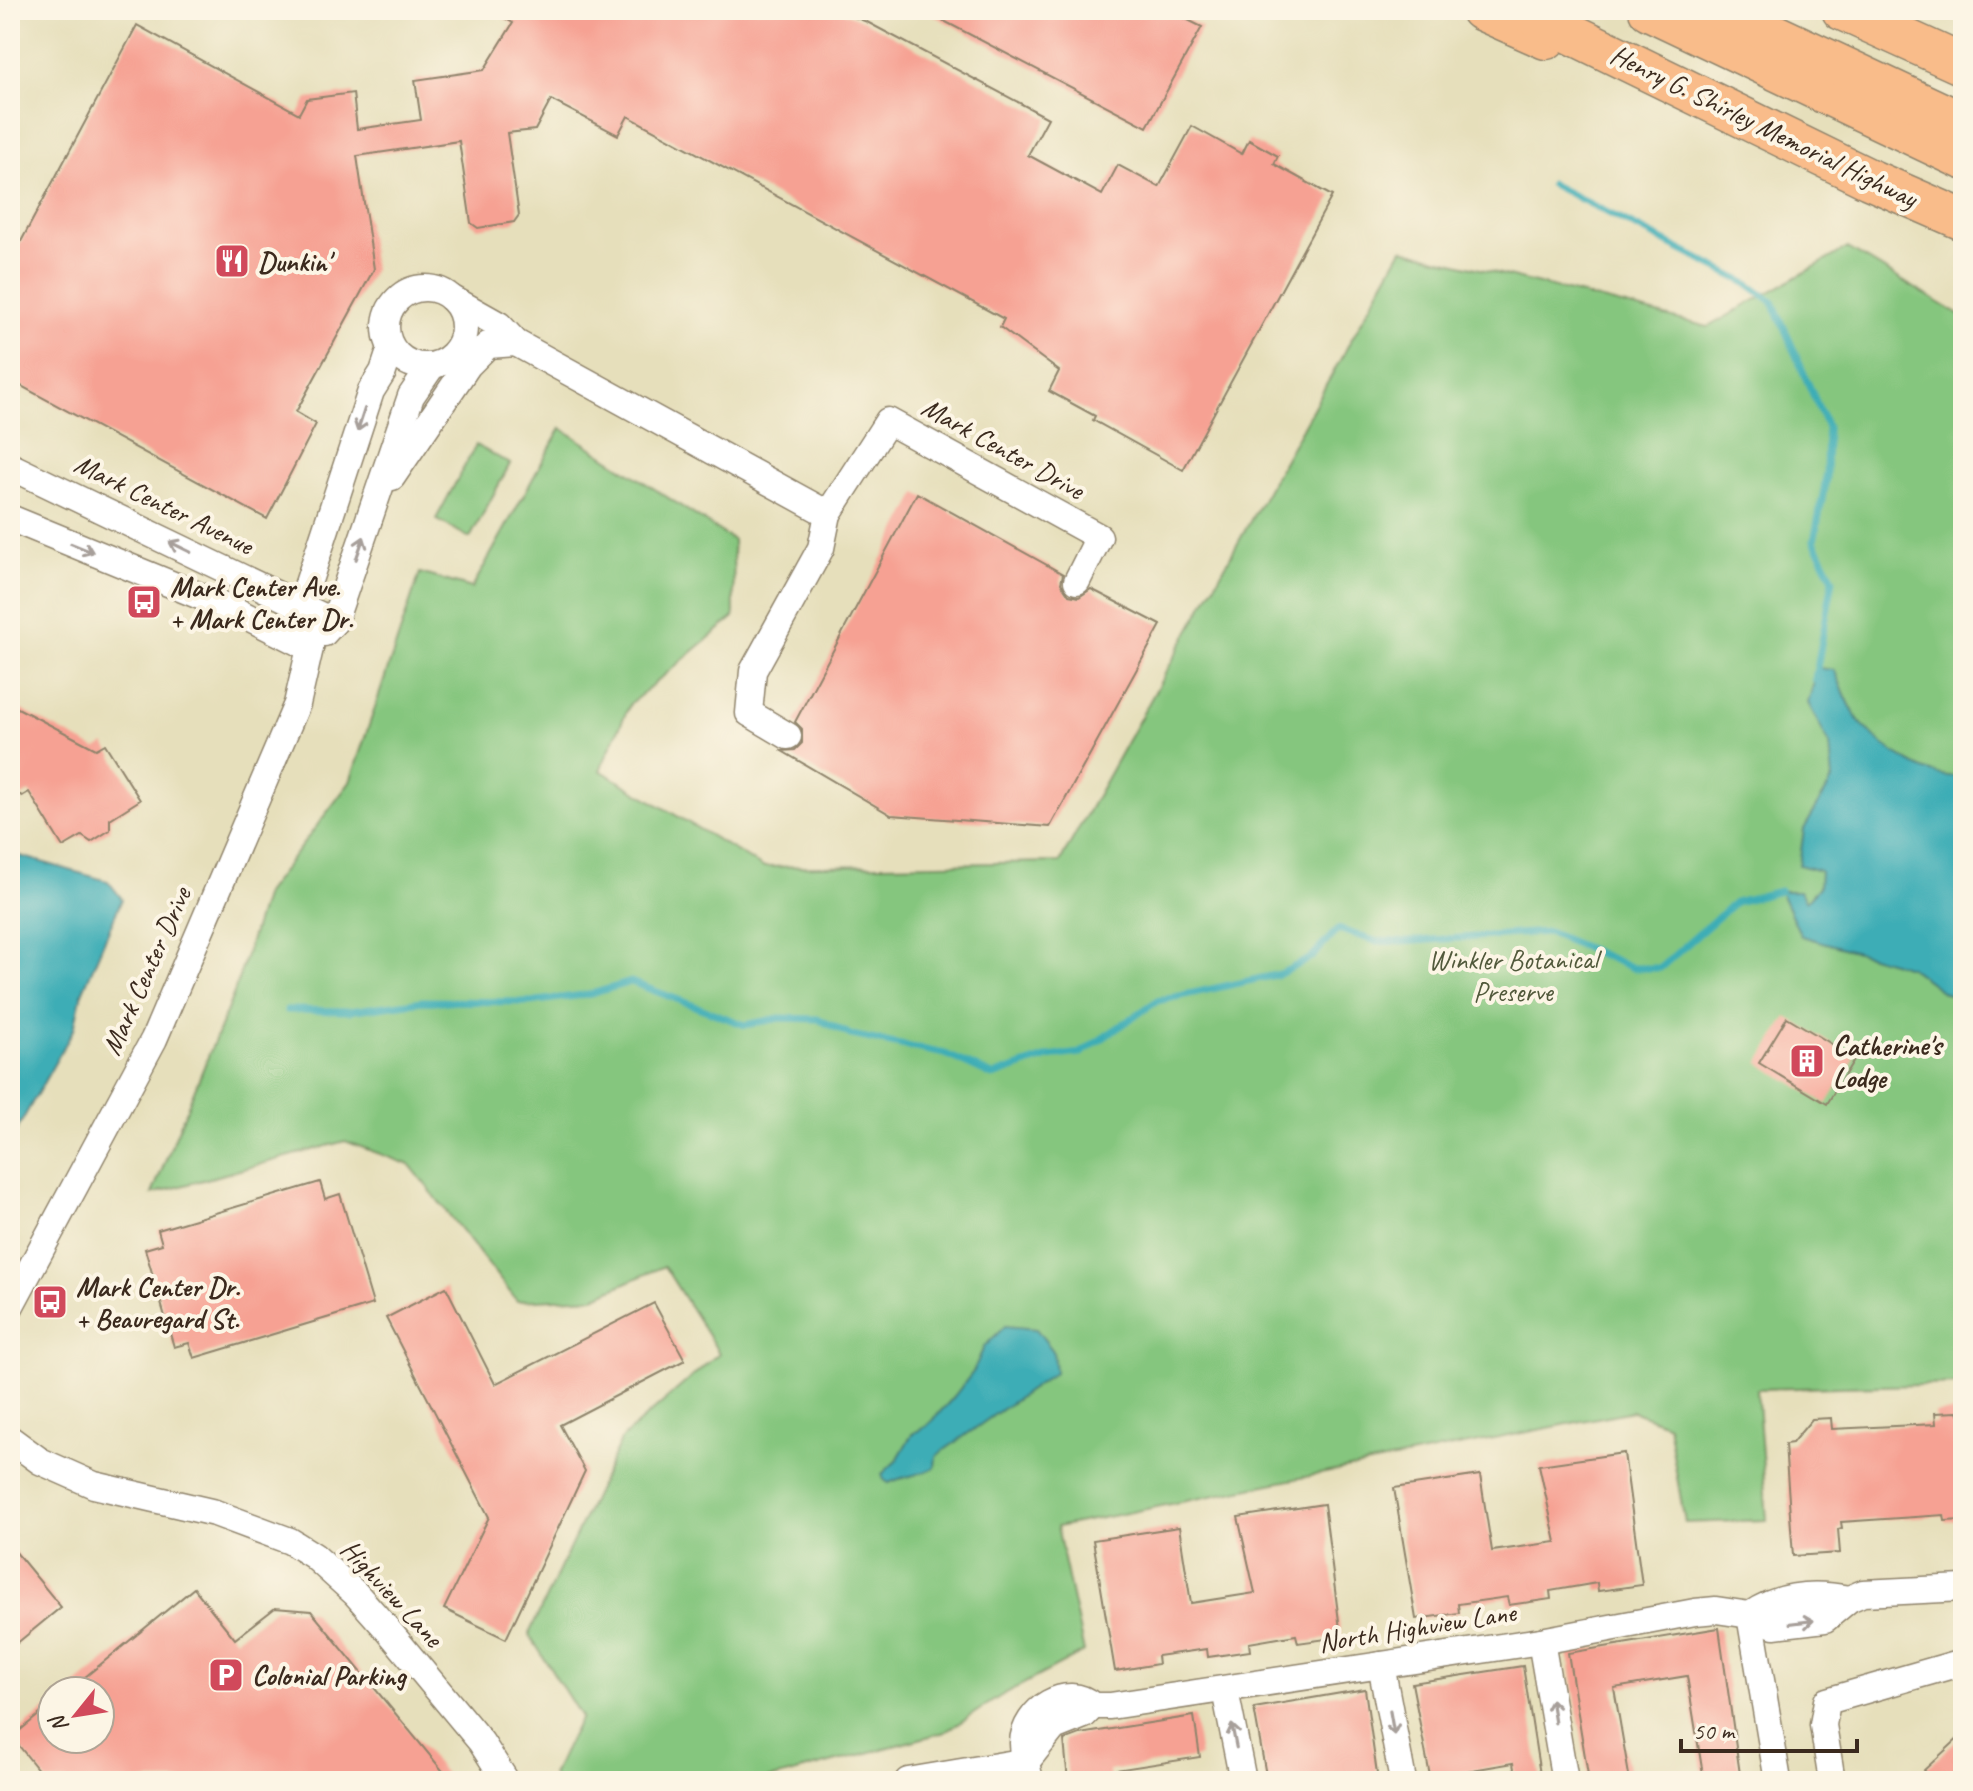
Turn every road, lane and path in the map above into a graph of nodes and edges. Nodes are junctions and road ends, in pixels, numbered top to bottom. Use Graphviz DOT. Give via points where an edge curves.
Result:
graph roads {
  1 [pos="1481,10"];
  2 [pos="1523,10"];
  3 [pos="1649,10"];
  4 [pos="1722,10"];
  5 [pos="1842,10"];
  6 [pos="1963,65"];
  7 [pos="1963,123"];
  8 [pos="1963,159"];
  9 [pos="1869,179"];
  10 [pos="1963,220"];
  11 [pos="451,298"];
  12 [pos="516,343"];
  13 [pos="391,348"];
  14 [pos="431,367"];
  15 [pos="10,466"];
  16 [pos="379,492"];
  17 [pos="828,514"];
  18 [pos="10,518"];
  19 [pos="1077,581"];
  20 [pos="301,605"];
  21 [pos="334,622"];
  22 [pos="310,648"];
  23 [pos="788,736"];
  24 [pos="10,1307"];
  25 [pos="10,1439"];
  26 [pos="1963,1588"];
  27 [pos="1750,1615"];
  28 [pos="1541,1641"];
  29 [pos="1963,1662"];
  30 [pos="1381,1665"];
  31 [pos="1225,1690"];
  32 [pos="1028,1771"];
  33 [pos="506,1781"];
  34 [pos="908,1781"];
  35 [pos="1243,1781"];
  36 [pos="1403,1781"];
  37 [pos="1565,1781"];
  38 [pos="1778,1781"];
  39 [pos="1832,1781"];
  1 -- 9 [label="highway"];
  2 -- 9 [label="highway, Henry G. Shirley Memorial Highway"];
  3 -- 8 [label="highway"];
  4 -- 7 [label="highway"];
  5 -- 6 [label="highway"];
  9 -- 10 [label="highway, Henry G. Shirley Memorial Highway"];
  11 -- 12 [label="street" via="499,325"];
  11 -- 13 [label="street" via="420,288 399,297 387,315"];
  11 -- 14 [label="street" via="463,317 463,339 451,358"];
  12 -- 16 [label="street, Mark Center Drive" via="488,345 468,365"];
  12 -- 17 [label="street"];
  13 -- 14 [label="street" via="408,363"];
  13 -- 20 [label="street, Mark Center Drive, one-way" via="371,391"];
  14 -- 16 [label="street, Mark Center Drive" via="411,396"];
  20 -- 15 [label="street, Mark Center Avenue, one-way"];
  21 -- 16 [label="street, Mark Center Drive, one-way"];
  17 -- 19 [label="street, Mark Center Drive" via="888,421 1099,537"];
  17 -- 23 [label="street, Mark Center Drive" via="821,548 753,671 749,713"];
  18 -- 22 [label="street, one-way" via="234,610"];
  20 -- 21 [label="street, Mark Center Avenue"];
  20 -- 22 [label="street, Mark Center Drive"];
  21 -- 22 [label="street, Mark Center Drive"];
  22 -- 24 [label="street, Mark Center Drive" via="297,704 154,1039"];
  25 -- 33 [label="street, Highview Lane" via="40,1461 94,1485 215,1513 290,1541 314,1556 388,1630 481,1742"];
  26 -- 27 [label="street" via="1863,1593 1849,1599 1821,1593 1769,1602"];
  27 -- 28 [label="street, North Highview Lane" via="1695,1612"];
  27 -- 38 [label="street"];
  28 -- 30 [label="street, North Highview Lane"];
  37 -- 28 [label="street, one-way"];
  29 -- 39 [label="street" via="1827,1701 1823,1725"];
  30 -- 31 [label="street, North Highview Lane"];
  30 -- 36 [label="street, one-way"];
  31 -- 32 [label="street, North Highview Lane" via="1093,1706 1054,1727"];
  35 -- 31 [label="street, one-way"];
  32 -- 34 [label="street"];
}
